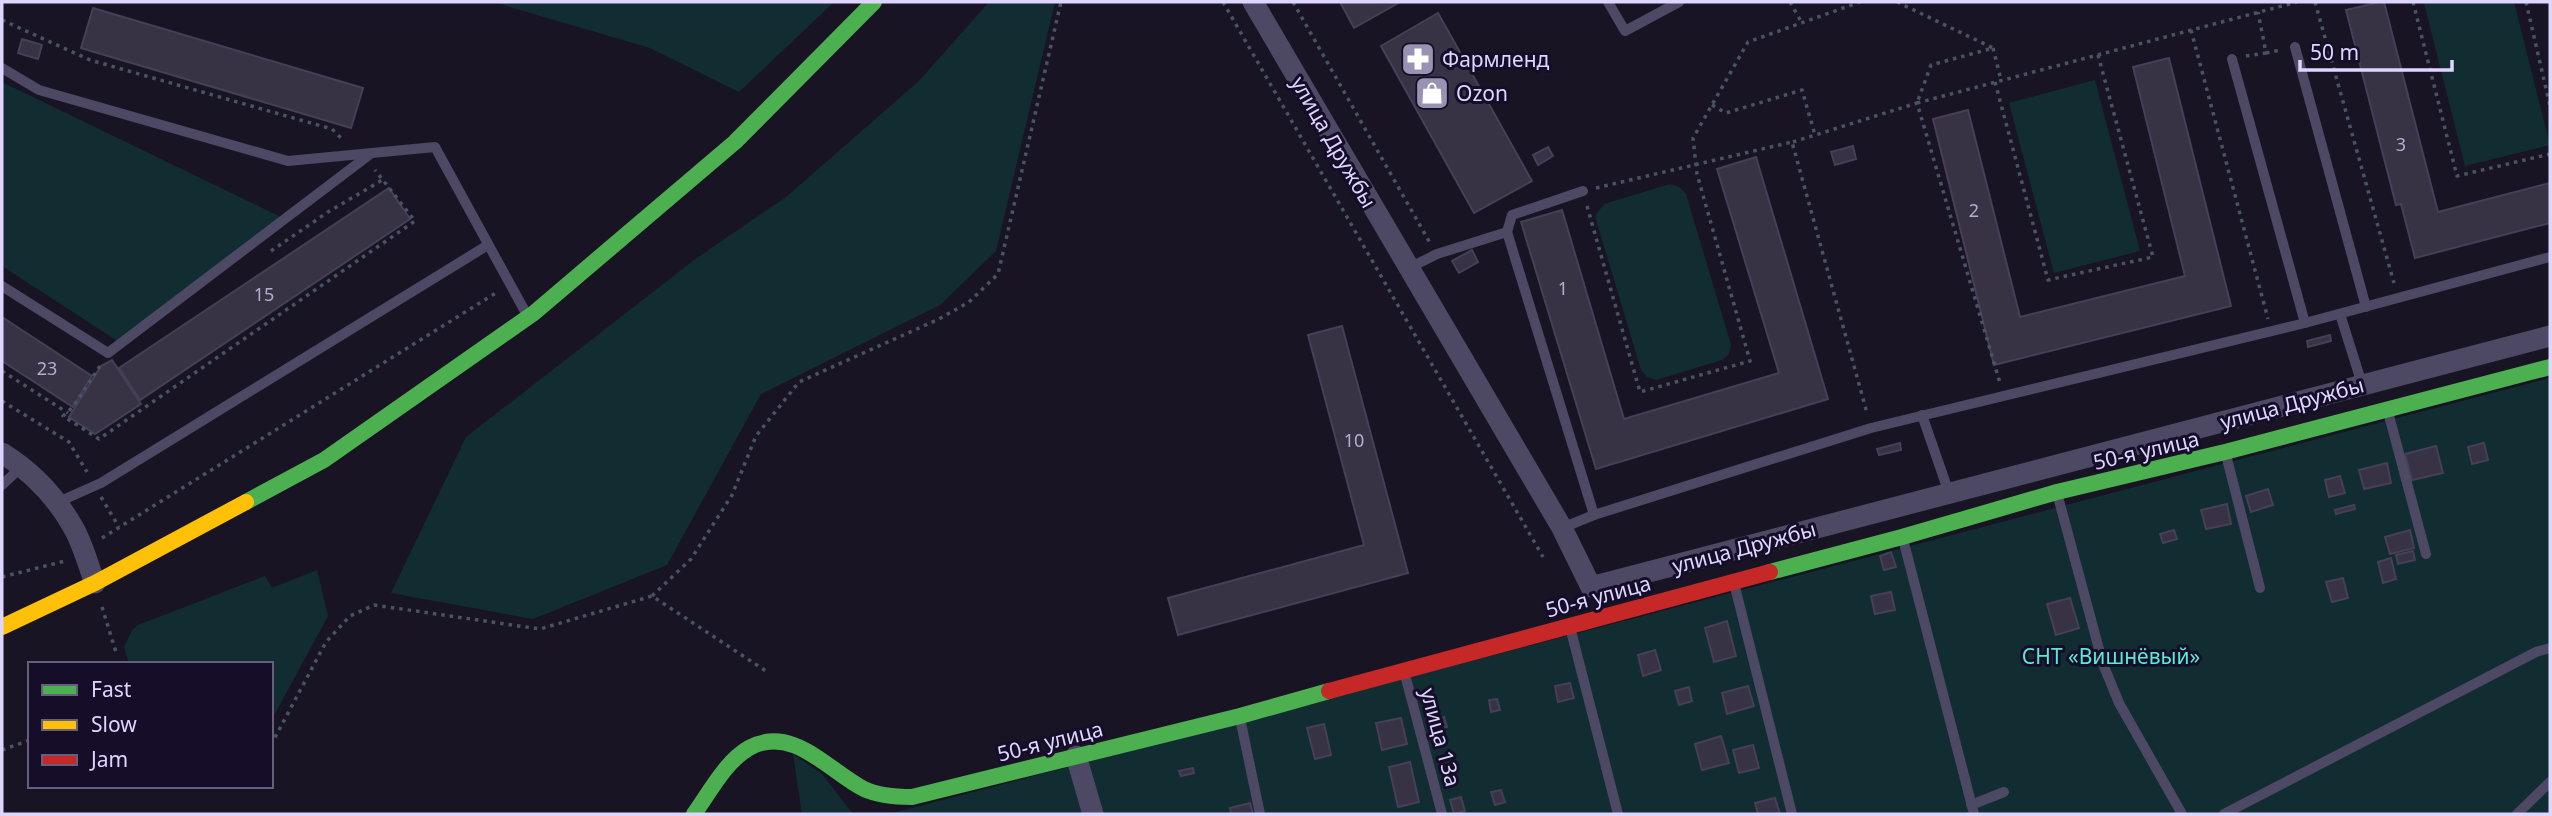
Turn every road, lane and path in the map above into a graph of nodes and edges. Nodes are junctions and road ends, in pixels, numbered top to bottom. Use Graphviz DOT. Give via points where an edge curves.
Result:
graph roads {
  1 [pos="874,2"];
  2 [pos="1061,2"];
  3 [pos="1223,2"];
  4 [pos="1253,2"];
  5 [pos="1293,2"];
  6 [pos="1608,2"];
  7 [pos="1679,2"];
  8 [pos="1790,2"];
  9 [pos="1860,2"];
  10 [pos="1897,2"];
  11 [pos="2297,2"];
  12 [pos="2315,2"];
  13 [pos="2413,2"];
  14 [pos="2526,2"];
  15 [pos="2258,12"];
  16 [pos="2,20"];
  17 [pos="1802,23"];
  18 [pos="2191,30"];
  19 [pos="2295,47"];
  20 [pos="1993,48"];
  21 [pos="2098,55"];
  22 [pos="2232,59"];
  23 [pos="2,68"];
  24 [pos="2001,80"];
  25 [pos="1995,82"];
  26 [pos="1917,103"];
  27 [pos="1712,105"];
  28 [pos="2550,106"];
  29 [pos="332,129"];
  30 [pos="1815,135"];
  31 [pos="1792,142"];
  32 [pos="371,153"];
  33 [pos="2550,153"];
  34 [pos="1695,164"];
  35 [pos="384,179"];
  36 [pos="1583,191"];
  37 [pos="1507,232"];
  38 [pos="488,245"];
  39 [pos="1437,254"];
  40 [pos="2550,257"];
  41 [pos="1409,268"];
  42 [pos="510,284"];
  43 [pos="2,286"];
  44 [pos="2399,298"];
  45 [pos="2366,307"];
  46 [pos="2340,314"];
  47 [pos="528,317"];
  48 [pos="2305,323"];
  49 [pos="2272,331"];
  50 [pos="2550,336"];
  51 [pos="90,359"];
  52 [pos="2550,366"];
  53 [pos="2,371"];
  54 [pos="2362,384"];
  55 [pos="2003,396"];
  56 [pos="2,401"];
  57 [pos="2387,410"];
  58 [pos="68,412"];
  59 [pos="1922,415"];
  60 [pos="1871,428"];
  61 [pos="2225,452"];
  62 [pos="2,453"];
  63 [pos="22,466"];
  64 [pos="2,485"];
  65 [pos="94,485"];
  66 [pos="2057,492"];
  67 [pos="1949,493"];
  68 [pos="56,503"];
  69 [pos="1594,515"];
  70 [pos="119,527"];
  71 [pos="1562,528"];
  72 [pos="1902,537"];
  73 [pos="82,550"];
  74 [pos="2426,554"];
  75 [pos="1544,557"];
  76 [pos="2,577"];
  77 [pos="1734,582"];
  78 [pos="95,583"];
  79 [pos="2260,588"];
  80 [pos="652,596"];
  81 [pos="1569,625"];
  82 [pos="2,627"];
  83 [pos="2550,648"];
  84 [pos="116,652"];
  85 [pos="1404,670"];
  86 [pos="766,671"];
  87 [pos="1240,716"];
  88 [pos="28,741"];
  89 [pos="273,741"];
  90 [pos="2,750"];
  91 [pos="1076,756"];
  92 [pos="2550,782"];
  93 [pos="2004,792"];
  94 [pos="1973,810"];
  95 [pos="694,814"];
  96 [pos="1093,814"];
  97 [pos="1260,814"];
  98 [pos="1441,814"];
  99 [pos="1618,814"];
  100 [pos="1792,814"];
  101 [pos="2182,814"];
  102 [pos="2224,814"];
  103 [pos="2516,814"];
  1 -- 47 [label="street" via="735,142"];
  2 -- 80 [label="path" via="998,274 969,302 939,319 799,382 756,436 732,495 691,559"];
  3 -- 75 [label="path"];
  4 -- 41 [label="street, улица Дружбы"];
  5 -- 39 [label="path"];
  6 -- 7 [label="lane" via="1625,32"];
  8 -- 17 [label="path"];
  9 -- 17 [label="path"];
  10 -- 20 [label="path"];
  11 -- 15 [label="path"];
  12 -- 44 [label="path"];
  13 -- 33 [label="path" via="2457,176"];
  14 -- 28 [label="path"];
  15 -- 18 [label="path"];
  15 -- 22 [label="path" via="2266,52"];
  16 -- 29 [label="path" via="90,60"];
  17 -- 27 [label="path" via="1748,43"];
  18 -- 21 [label="path"];
  18 -- 49 [label="path"];
  19 -- 45 [label="lane"];
  20 -- 24 [label="path"];
  20 -- 26 [label="path" via="1931,65"];
  21 -- 24 [label="path"];
  21 -- 25 [label="path" via="2153,257 2048,280"];
  22 -- 48 [label="lane"];
  23 -- 32 [label="lane" via="39,90 289,161"];
  24 -- 25 [label="path"];
  25 -- 26 [label="path"];
  26 -- 30 [label="path"];
  26 -- 55 [label="path"];
  27 -- 30 [label="path" via="1726,113 1802,90"];
  27 -- 34 [label="path" via="1693,138"];
  30 -- 31 [label="path"];
  31 -- 34 [label="path"];
  31 -- 60 [label="path"];
  32 -- 38 [label="lane" via="435,147"];
  32 -- 43 [label="lane" via="108,353"];
  34 -- 36 [label="path"];
  34 -- 36 [label="path" via="1750,361 1640,393"];
  35 -- 58 [label="path" via="415,220 99,439 63,416"];
  36 -- 37 [label="lane" via="1512,215"];
  37 -- 39 [label="lane"];
  37 -- 69 [label="lane"];
  38 -- 42 [label="lane"];
  38 -- 65 [label="lane"];
  39 -- 41 [label="lane"];
  40 -- 44 [label="lane"];
  41 -- 71 [label="street, улица Дружбы"];
  42 -- 47 [label="lane"];
  42 -- 70 [label="path"];
  44 -- 45 [label="lane"];
  45 -- 46 [label="lane"];
  46 -- 48 [label="lane"];
  46 -- 54 [label="lane"];
  47 -- 78 [label="street" via="324,460"];
  48 -- 49 [label="lane"];
  49 -- 55 [label="lane"];
  50 -- 54 [label="street, улица Дружбы"];
  51 -- 58 [label="path" via="101,366"];
  52 -- 57 [label="street, 50-я улица"];
  53 -- 58 [label="path"];
  54 -- 67 [label="street, улица Дружбы"];
  55 -- 59 [label="lane"];
  56 -- 65 [label="path" via="69,442"];
  57 -- 61 [label="street, 50-я улица"];
  57 -- 74 [label="lane"];
  59 -- 60 [label="lane"];
  59 -- 67 [label="lane"];
  60 -- 69 [label="lane"];
  61 -- 66 [label="street, 50-я улица"];
  61 -- 79 [label="lane"];
  62 -- 63 [label="street"];
  63 -- 64 [label="lane"];
  63 -- 68 [label="street"];
  65 -- 68 [label="lane"];
  65 -- 70 [label="path"];
  66 -- 72 [label="street, 50-я улица"];
  66 -- 101 [label="lane" via="2111,683"];
  67 -- 71 [label="street, улица Дружбы" via="1591,587"];
  68 -- 73 [label="street" via="74,528"];
  69 -- 71 [label="lane"];
  70 -- 73 [label="path"];
  72 -- 77 [label="street, 50-я улица"];
  72 -- 94 [label="lane"];
  73 -- 76 [label="path" via="63,562"];
  73 -- 78 [label="street"];
  77 -- 81 [label="street, 50-я улица"];
  77 -- 100 [label="lane"];
  78 -- 82 [label="street"];
  78 -- 84 [label="path"];
  80 -- 86 [label="path"];
  80 -- 89 [label="path" via="540,629 374,604 350,616 326,642"];
  81 -- 85 [label="street, 50-я улица"];
  81 -- 99 [label="lane"];
  83 -- 102 [label="lane"];
  85 -- 87 [label="street, 50-я улица"];
  85 -- 98 [label="lane, улица 13а"];
  87 -- 91 [label="street, 50-я улица"];
  87 -- 97 [label="lane"];
  88 -- 90 [label="path"];
  91 -- 95 [label="street, 50-я улица" via="914,801 863,788 799,745 771,741 755,745 730,764"];
  91 -- 96 [label="street"];
  92 -- 103 [label="lane"];
  93 -- 94 [label="lane"];
}
